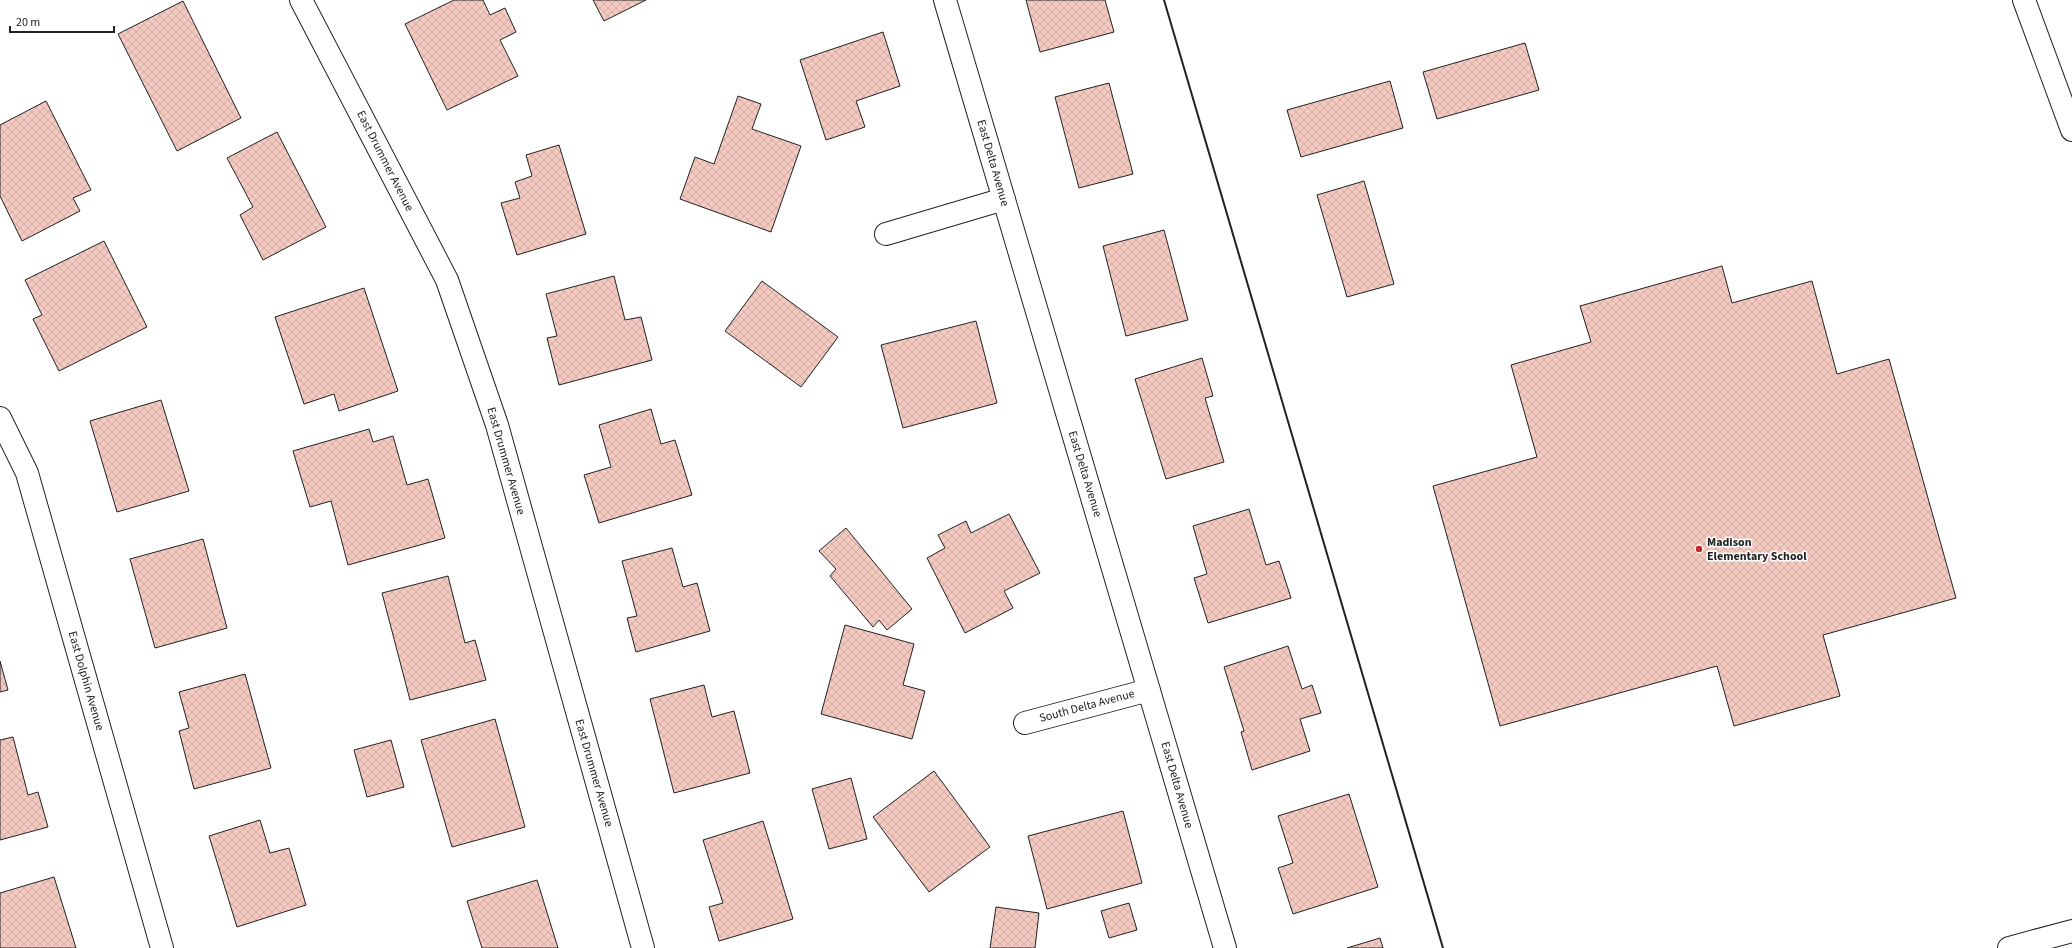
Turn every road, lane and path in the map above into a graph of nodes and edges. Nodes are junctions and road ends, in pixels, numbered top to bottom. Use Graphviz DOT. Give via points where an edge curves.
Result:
graph roads {
  1 [pos="301,0"];
  2 [pos="945,0"];
  3 [pos="2024,0"];
  4 [pos="2072,130"];
  5 [pos="1004,199"];
  6 [pos="886,234"];
  7 [pos="0,418"];
  8 [pos="1149,690"];
  9 [pos="1026,723"];
  10 [pos="2072,931"];
  11 [pos="162,948"];
  12 [pos="643,948"];
  13 [pos="1225,948"];
  14 [pos="2010,948"];
  1 -- 12 [label="street, East Drummer Avenue" via="447,280 497,425"];
  2 -- 5 [label="street, East Delta Avenue"];
  3 -- 4 [label="street"];
  5 -- 6 [label="street"];
  5 -- 8 [label="street, East Delta Avenue"];
  7 -- 11 [label="street, East Dolphin Avenue" via="27,473"];
  8 -- 9 [label="street, South Delta Avenue"];
  8 -- 13 [label="street, East Delta Avenue"];
  10 -- 14 [label="street"];
}
